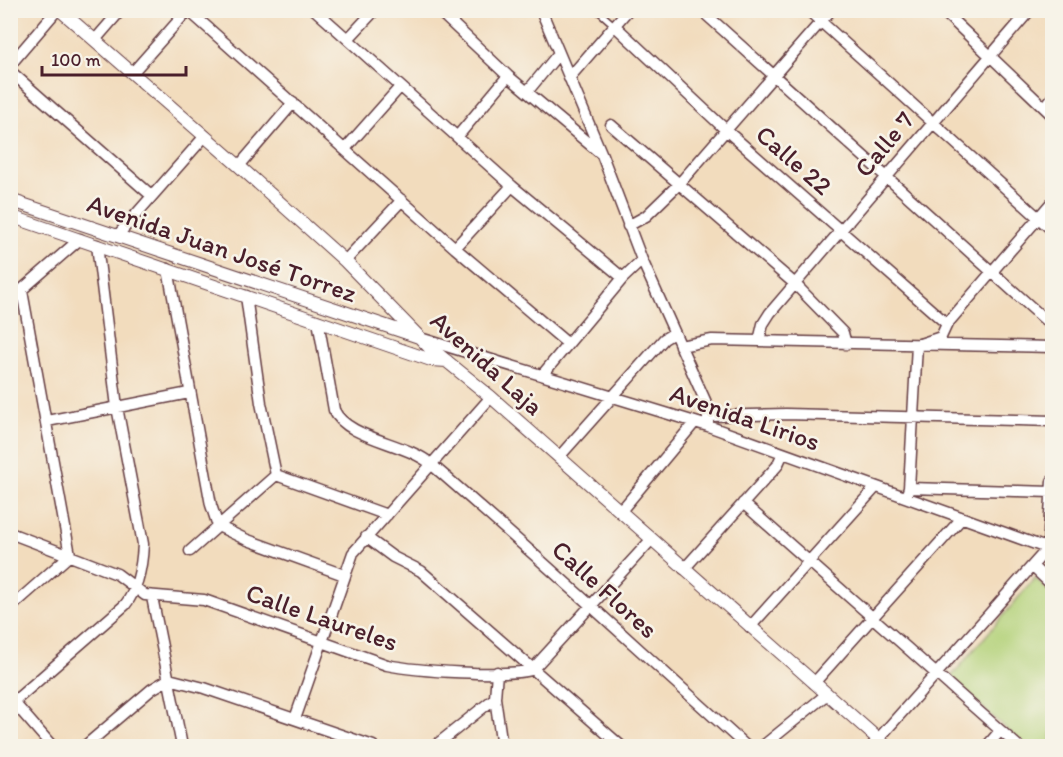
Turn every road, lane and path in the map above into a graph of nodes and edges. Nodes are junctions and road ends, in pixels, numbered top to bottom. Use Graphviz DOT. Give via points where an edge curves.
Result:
graph roads {
  1 [pos="59,10"];
  2 [pos="121,10"];
  3 [pos="315,10"];
  4 [pos="375,10"];
  5 [pos="438,10"];
  6 [pos="541,10"];
  7 [pos="597,10"];
  8 [pos="628,10"];
  9 [pos="701,10"];
  10 [pos="808,10"];
  11 [pos="831,10"];
  12 [pos="942,10"];
  13 [pos="1030,10"];
  14 [pos="820,22"];
  15 [pos="614,25"];
  16 [pos="348,39"];
  17 [pos="95,40"];
  18 [pos="559,53"];
  19 [pos="990,56"];
  20 [pos="10,65"];
  21 [pos="10,71"];
  22 [pos="133,72"];
  23 [pos="508,76"];
  24 [pos="774,76"];
  25 [pos="569,78"];
  26 [pos="400,87"];
  27 [pos="527,92"];
  28 [pos="1053,98"];
  29 [pos="293,103"];
  30 [pos="1049,111"];
  31 [pos="933,121"];
  32 [pos="611,125"];
  33 [pos="727,131"];
  34 [pos="205,136"];
  35 [pos="457,137"];
  36 [pos="345,149"];
  37 [pos="602,155"];
  38 [pos="239,166"];
  39 [pos="886,177"];
  40 [pos="680,184"];
  41 [pos="512,186"];
  42 [pos="152,196"];
  43 [pos="10,200"];
  44 [pos="402,200"];
  45 [pos="1053,202"];
  46 [pos="10,216"];
  47 [pos="1039,218"];
  48 [pos="628,226"];
  49 [pos="1053,230"];
  50 [pos="841,231"];
  51 [pos="117,236"];
  52 [pos="80,239"];
  53 [pos="97,245"];
  54 [pos="455,248"];
  55 [pos="642,260"];
  56 [pos="345,261"];
  57 [pos="168,269"];
  58 [pos="993,273"];
  59 [pos="623,278"];
  60 [pos="795,284"];
  61 [pos="22,291"];
  62 [pos="246,296"];
  63 [pos="10,300"];
  64 [pos="318,321"];
  65 [pos="947,324"];
  66 [pos="1053,326"];
  67 [pos="674,333"];
  68 [pos="420,338"];
  69 [pos="759,341"];
  70 [pos="568,344"];
  71 [pos="846,344"];
  72 [pos="917,345"];
  73 [pos="680,346"];
  74 [pos="1053,347"];
  75 [pos="447,361"];
  76 [pos="543,374"];
  77 [pos="189,393"];
  78 [pos="613,396"];
  79 [pos="491,398"];
  80 [pos="117,406"];
  81 [pos="912,417"];
  82 [pos="47,421"];
  83 [pos="709,421"];
  84 [pos="1053,421"];
  85 [pos="695,422"];
  86 [pos="783,453"];
  87 [pos="559,457"];
  88 [pos="433,466"];
  89 [pos="276,475"];
  90 [pos="1053,481"];
  91 [pos="876,487"];
  92 [pos="908,492"];
  93 [pos="1052,492"];
  94 [pos="743,503"];
  95 [pos="620,512"];
  96 [pos="387,515"];
  97 [pos="962,518"];
  98 [pos="218,526"];
  99 [pos="10,533"];
  100 [pos="366,537"];
  101 [pos="651,540"];
  102 [pos="1050,549"];
  103 [pos="190,552"];
  104 [pos="70,555"];
  105 [pos="809,561"];
  106 [pos="1033,567"];
  107 [pos="684,569"];
  108 [pos="344,575"];
  109 [pos="1053,585"];
  110 [pos="135,588"];
  111 [pos="152,597"];
  112 [pos="591,607"];
  113 [pos="10,609"];
  114 [pos="872,617"];
  115 [pos="750,627"];
  116 [pos="321,641"];
  117 [pos="532,670"];
  118 [pos="497,672"];
  119 [pos="938,673"];
  120 [pos="169,679"];
  121 [pos="814,683"];
  122 [pos="827,694"];
  123 [pos="495,698"];
  124 [pos="12,702"];
  125 [pos="295,719"];
  126 [pos="1000,731"];
  127 [pos="613,745"];
  128 [pos="879,745"];
  129 [pos="52,747"];
  130 [pos="85,747"];
  131 [pos="182,747"];
  132 [pos="373,747"];
  133 [pos="435,747"];
  134 [pos="502,747"];
  135 [pos="746,747"];
  136 [pos="763,747"];
  137 [pos="987,747"];
  138 [pos="1018,747"];
  1 -- 17 [label="street, Avenida Laja"];
  1 -- 20 [label="street"];
  2 -- 17 [label="street"];
  3 -- 16 [label="street"];
  4 -- 16 [label="street"];
  5 -- 23 [label="street"];
  6 -- 18 [label="street"];
  7 -- 15 [label="lane"];
  8 -- 15 [label="street"];
  9 -- 24 [label="street"];
  10 -- 14 [label="street"];
  11 -- 14 [label="street"];
  12 -- 19 [label="street"];
  13 -- 19 [label="street, Calle 7"];
  14 -- 24 [label="street"];
  14 -- 31 [label="street"];
  15 -- 25 [label="street"];
  15 -- 33 [label="street, Calle 22"];
  16 -- 26 [label="street"];
  17 -- 22 [label="street, Avenida Laja"];
  18 -- 25 [label="street"];
  18 -- 27 [label="street"];
  19 -- 30 [label="street"];
  19 -- 31 [label="street, Calle 7"];
  21 -- 42 [label="street"];
  22 -- 29 [label="street" via="188,10"];
  22 -- 34 [label="street, Avenida Laja"];
  23 -- 27 [label="street"];
  23 -- 35 [label="street"];
  24 -- 33 [label="street"];
  24 -- 39 [label="street"];
  25 -- 37 [label="street"];
  26 -- 35 [label="street"];
  26 -- 36 [label="street"];
  27 -- 37 [label="street"];
  28 -- 30 [label="street"];
  29 -- 36 [label="street"];
  29 -- 38 [label="street"];
  31 -- 39 [label="street, Calle 7"];
  31 -- 47 [label="street"];
  32 -- 40 [label="street"];
  33 -- 40 [label="street"];
  33 -- 50 [label="street, Calle 22"];
  34 -- 38 [label="street, Avenida Laja"];
  34 -- 42 [label="street"];
  35 -- 41 [label="street"];
  36 -- 44 [label="street"];
  37 -- 48 [label="street"];
  38 -- 56 [label="street, Avenida Laja"];
  39 -- 50 [label="street, Calle 7"];
  39 -- 58 [label="street"];
  40 -- 48 [label="street" via="646,216"];
  40 -- 60 [label="street"];
  41 -- 54 [label="street"];
  41 -- 59 [label="street"];
  42 -- 51 [label="street"];
  43 -- 51 [label="street, Avenida Juan José Torrez"];
  44 -- 54 [label="street"];
  44 -- 56 [label="street"];
  45 -- 47 [label="street"];
  46 -- 52 [label="street"];
  47 -- 49 [label="street"];
  47 -- 58 [label="street"];
  48 -- 55 [label="street"];
  50 -- 60 [label="street, Calle 7"];
  50 -- 65 [label="street, Calle 22"];
  51 -- 68 [label="street, Avenida Juan José Torrez"];
  52 -- 53 [label="street"];
  52 -- 61 [label="street"];
  53 -- 57 [label="street"];
  53 -- 80 [label="street"];
  54 -- 70 [label="street"];
  55 -- 59 [label="street"];
  55 -- 67 [label="street"];
  56 -- 68 [label="street, Avenida Laja"];
  57 -- 62 [label="street"];
  57 -- 77 [label="street"];
  58 -- 65 [label="street"];
  58 -- 66 [label="street"];
  59 -- 70 [label="street"];
  60 -- 69 [label="street, Calle 7" via="763,324"];
  60 -- 71 [label="street" via="843,333"];
  61 -- 63 [label="street"];
  61 -- 82 [label="street"];
  62 -- 64 [label="street"];
  62 -- 89 [label="street"];
  64 -- 75 [label="street" via="431,360"];
  64 -- 88 [label="street, Calle Flores" via="337,419 350,428 415,452"];
  65 -- 72 [label="street" via="940,337"];
  67 -- 73 [label="street"];
  67 -- 78 [label="street" via="664,339"];
  68 -- 75 [label="street, Avenida Laja"];
  68 -- 76 [label="street, Avenida Lirios"];
  69 -- 71 [label="street"];
  69 -- 73 [label="street" via="712,340"];
  70 -- 76 [label="street"];
  71 -- 72 [label="street"];
  72 -- 74 [label="street"];
  72 -- 81 [label="street"];
  73 -- 83 [label="street"];
  75 -- 79 [label="street, Avenida Laja"];
  76 -- 78 [label="street, Avenida Lirios"];
  77 -- 80 [label="street"];
  77 -- 98 [label="street"];
  78 -- 85 [label="street, Avenida Lirios"];
  78 -- 87 [label="street"];
  79 -- 87 [label="street, Avenida Laja"];
  79 -- 88 [label="street"];
  80 -- 82 [label="street"];
  80 -- 110 [label="street" via="143,544"];
  81 -- 83 [label="street" via="786,414"];
  81 -- 84 [label="street"];
  81 -- 92 [label="street"];
  82 -- 104 [label="street"];
  83 -- 85 [label="street, Avenida Lirios"];
  83 -- 86 [label="street, Avenida Lirios"];
  85 -- 95 [label="street"];
  86 -- 91 [label="street, Avenida Lirios"];
  86 -- 94 [label="street" via="777,466"];
  87 -- 95 [label="street, Avenida Laja"];
  88 -- 96 [label="street"];
  88 -- 112 [label="street, Calle Flores"];
  89 -- 96 [label="street"];
  89 -- 98 [label="street"];
  90 -- 93 [label="street"];
  91 -- 92 [label="street, Avenida Lirios"];
  91 -- 105 [label="street"];
  92 -- 93 [label="street"];
  92 -- 97 [label="street, Avenida Lirios"];
  93 -- 102 [label="street"];
  94 -- 105 [label="street"];
  94 -- 107 [label="street"];
  95 -- 101 [label="street, Avenida Laja"];
  96 -- 100 [label="street"];
  97 -- 102 [label="street, Avenida Lirios"];
  97 -- 114 [label="street"];
  98 -- 103 [label="street"];
  98 -- 108 [label="street"];
  99 -- 104 [label="street, Calle Laureles"];
  100 -- 108 [label="street" via="353,553"];
  100 -- 117 [label="street" via="421,571"];
  101 -- 107 [label="street, Avenida Laja"];
  101 -- 112 [label="street"];
  102 -- 106 [label="street"];
  104 -- 110 [label="street, Calle Laureles" via="117,574"];
  104 -- 113 [label="street"];
  105 -- 114 [label="street"];
  105 -- 115 [label="street"];
  106 -- 109 [label="street"];
  106 -- 119 [label="street"];
  107 -- 115 [label="street, Avenida Laja"];
  108 -- 116 [label="street"];
  110 -- 111 [label="street, Calle Laureles"];
  110 -- 124 [label="street" via="124,605"];
  111 -- 116 [label="street, Calle Laureles" via="204,600"];
  111 -- 120 [label="street"];
  112 -- 117 [label="street"];
  112 -- 135 [label="street, Calle Flores"];
  114 -- 119 [label="street"];
  114 -- 121 [label="street"];
  115 -- 121 [label="street, Avenida Laja"];
  116 -- 118 [label="street, Calle Laureles" via="406,669"];
  116 -- 125 [label="street"];
  117 -- 118 [label="street, Calle Laureles"];
  117 -- 127 [label="street"];
  118 -- 123 [label="street"];
  119 -- 126 [label="street"];
  119 -- 128 [label="street"];
  120 -- 125 [label="street"];
  120 -- 130 [label="street"];
  120 -- 131 [label="street"];
  121 -- 122 [label="street, Avenida Laja"];
  122 -- 128 [label="street, Avenida Laja"];
  122 -- 136 [label="street"];
  123 -- 133 [label="street"];
  123 -- 134 [label="street"];
  124 -- 129 [label="street"];
  125 -- 132 [label="street"];
  126 -- 137 [label="street"];
  126 -- 138 [label="street"];
}
